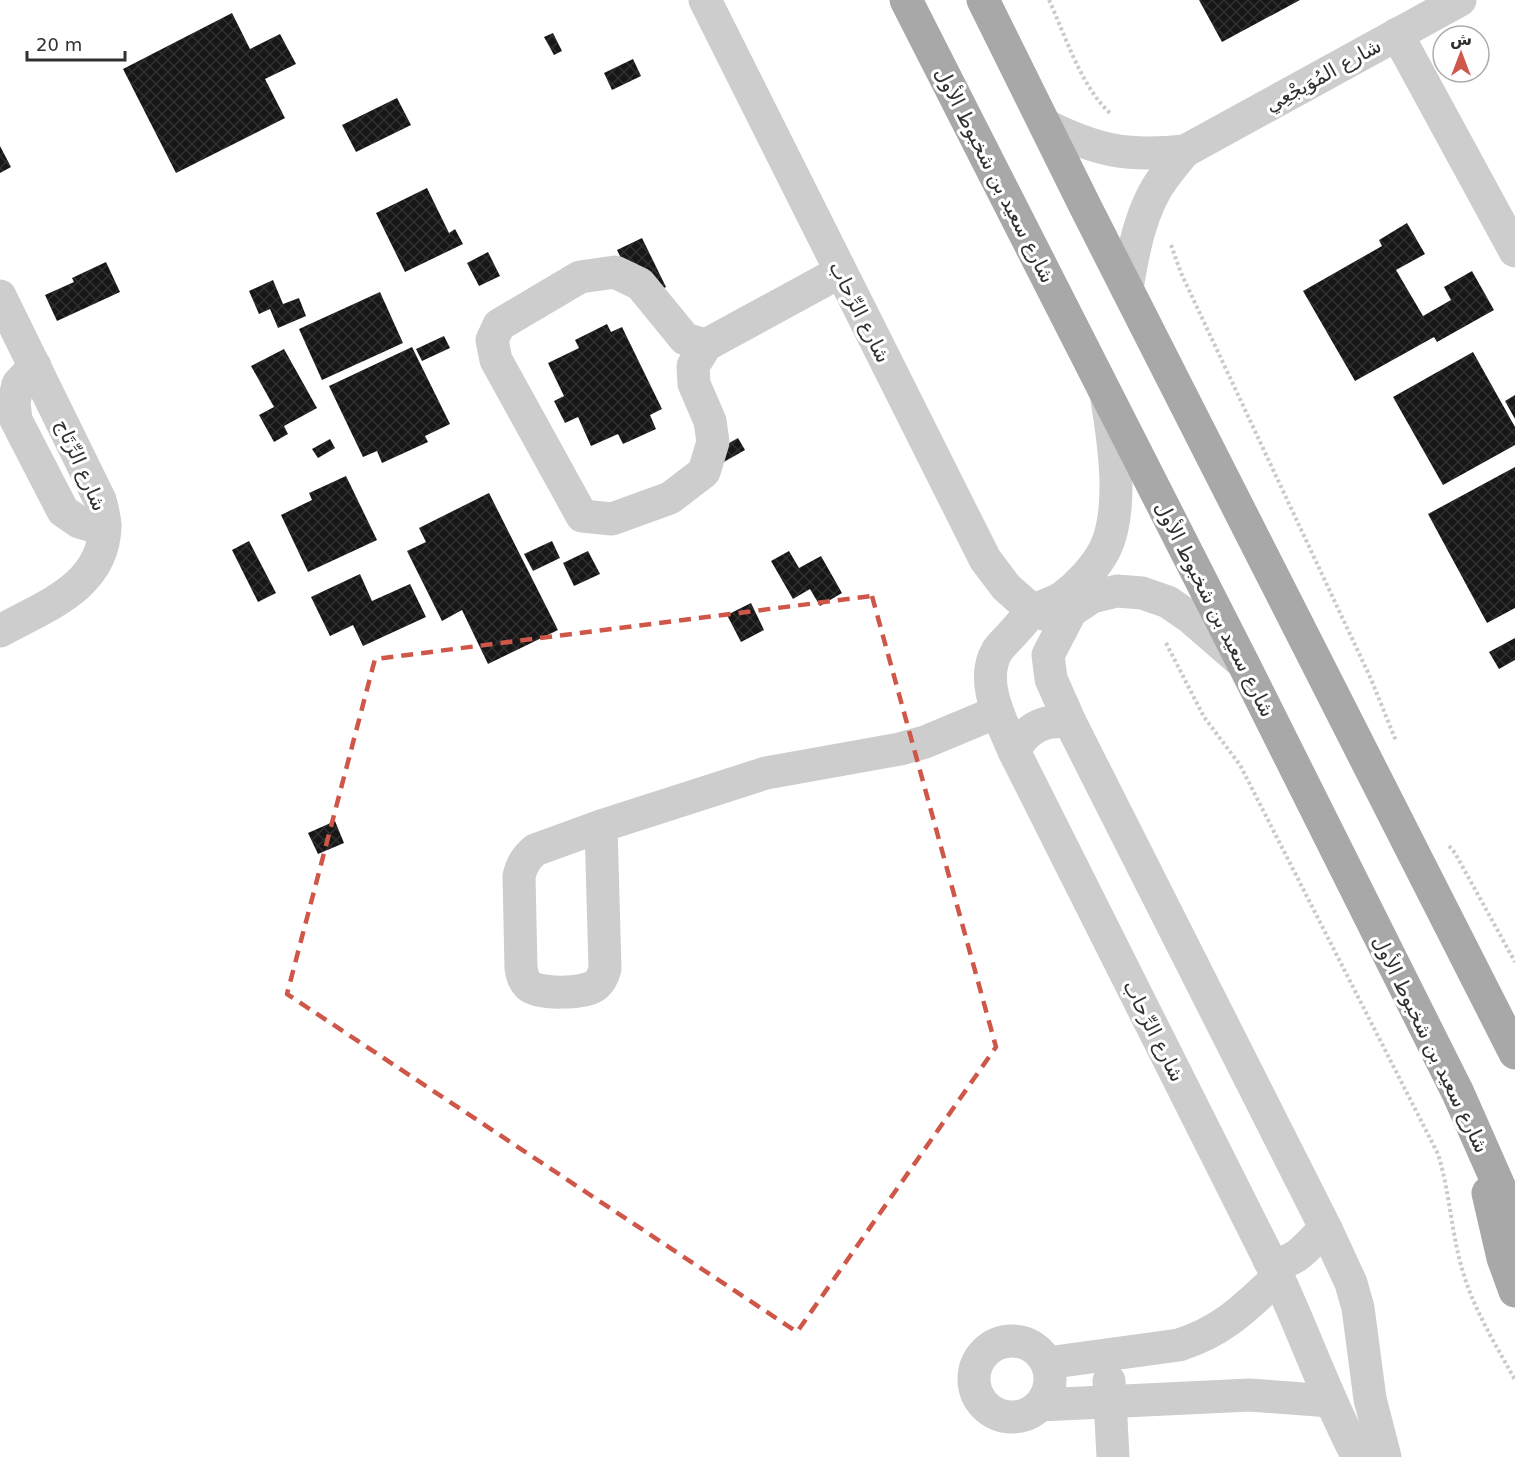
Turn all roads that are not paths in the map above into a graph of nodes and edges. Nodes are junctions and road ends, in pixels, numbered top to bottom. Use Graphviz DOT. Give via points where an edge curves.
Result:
graph roads {
  1 [pos="705,0"];
  2 [pos="906,0"];
  3 [pos="983,0"];
  4 [pos="1460,0"];
  5 [pos="1406,19"];
  6 [pos="1045,124"];
  7 [pos="1185,151"];
  8 [pos="1515,251"];
  9 [pos="840,272"];
  10 [pos="1127,289"];
  11 [pos="0,296"];
  12 [pos="706,345"];
  13 [pos="1107,396"];
  14 [pos="1033,612"];
  15 [pos="1067,621"];
  16 [pos="0,631"];
  17 [pos="1243,663"];
  18 [pos="997,712"];
  19 [pos="1070,722"];
  20 [pos="1014,751"];
  21 [pos="601,826"];
  22 [pos="1515,1053"];
  23 [pos="1458,1093"];
  24 [pos="1483,1153"];
  25 [pos="1515,1174"];
  26 [pos="1515,1222"];
  27 [pos="1326,1228"];
  28 [pos="1273,1269"];
  29 [pos="1515,1291"];
  30 [pos="1108,1355"];
  31 [pos="1047,1364"];
  32 [pos="1111,1401"];
  33 [pos="1330,1401"];
  34 [pos="1040,1405"];
  35 [pos="1113,1457"];
  36 [pos="1358,1457"];
  37 [pos="1385,1457"];
  1 -- 9 [label="street, شارع الرِّحاب"];
  2 -- 13 [label="main road, شارع سعيد بن شخبوط الأول"];
  3 -- 6 [label="main road"];
  4 -- 5 [label="street, شارع المُوَيجْعِي"];
  5 -- 7 [label="street, شارع المُوَيجْعِي"];
  5 -- 8 [label="street"];
  6 -- 7 [label="street, شارع المُوَيجْعِي" via="1096,147 1123,153"];
  6 -- 10 [label="main road"];
  7 -- 10 [label="street, شارع المُوَيجْعِي" via="1163,178 1149,205"];
  9 -- 12 [label="street"];
  9 -- 14 [label="street, شارع الرِّحاب" via="985,559 1006,587"];
  10 -- 22 [label="main road"];
  11 -- 16 [label="street, شارع الرِّتَاج" via="100,500 105,525 102,550 90,573 71,591"];
  12 -- 12 [label="street" via="685,339 640,284 615,272 580,277 499,325 492,340 496,360 582,516 612,519 670,498 704,472 713,442 710,421 694,384 693,366"];
  13 -- 14 [label="street, شارع الرِّحاب" via="1116,480 1113,523 1106,548 1075,586"];
  13 -- 17 [label="main road, شارع سعيد بن شخبوط الأول"];
  14 -- 15 [label="street, شارع الرِّحاب"];
  14 -- 18 [label="street, شارع الرِّحاب" via="997,651 991,667"];
  15 -- 17 [label="street" via="1071,611 1092,597 1117,591 1142,593 1168,602"];
  15 -- 19 [label="street" via="1048,655 1048,668"];
  17 -- 23 [label="main road, شارع سعيد بن شخبوط الأول"];
  18 -- 20 [label="street, شارع الرِّحاب"];
  18 -- 21 [label="street" via="925,742 766,773"];
  19 -- 20 [label="street" via="1036,726"];
  19 -- 27 [label="street"];
  20 -- 28 [label="street, شارع الرِّحاب"];
  21 -- 21 [label="street" via="603,975 586,990 536,990 523,977 521,968 521,866 535,850"];
  23 -- 24 [label="main road, شارع سعيد بن شخبوط الأول"];
  23 -- 25 [label="main road" via="1481,1137"];
  24 -- 26 [label="main road, شارع سعيد بن شخبوط الأول"];
  24 -- 29 [label="main road" via="1490,1206"];
  27 -- 28 [label="street" via="1298,1256"];
  27 -- 37 [label="street" via="1353,1291 1370,1400"];
  28 -- 30 [label="street" via="1230,1320 1197,1339"];
  28 -- 33 [label="street, شارع الرِّحاب"];
  30 -- 31 [label="street"];
  30 -- 32 [label="street"];
  31 -- 34 [label="street" via="1048,1393"];
  31 -- 34 [label="street" via="1038,1351 1011,1341 990,1348 975,1366 976,1395 991,1411 1013,1418"];
  32 -- 33 [label="street" via="1250,1395"];
  32 -- 34 [label="street"];
  32 -- 35 [label="street"];
  33 -- 36 [label="street, شارع الرِّحاب"];
}
